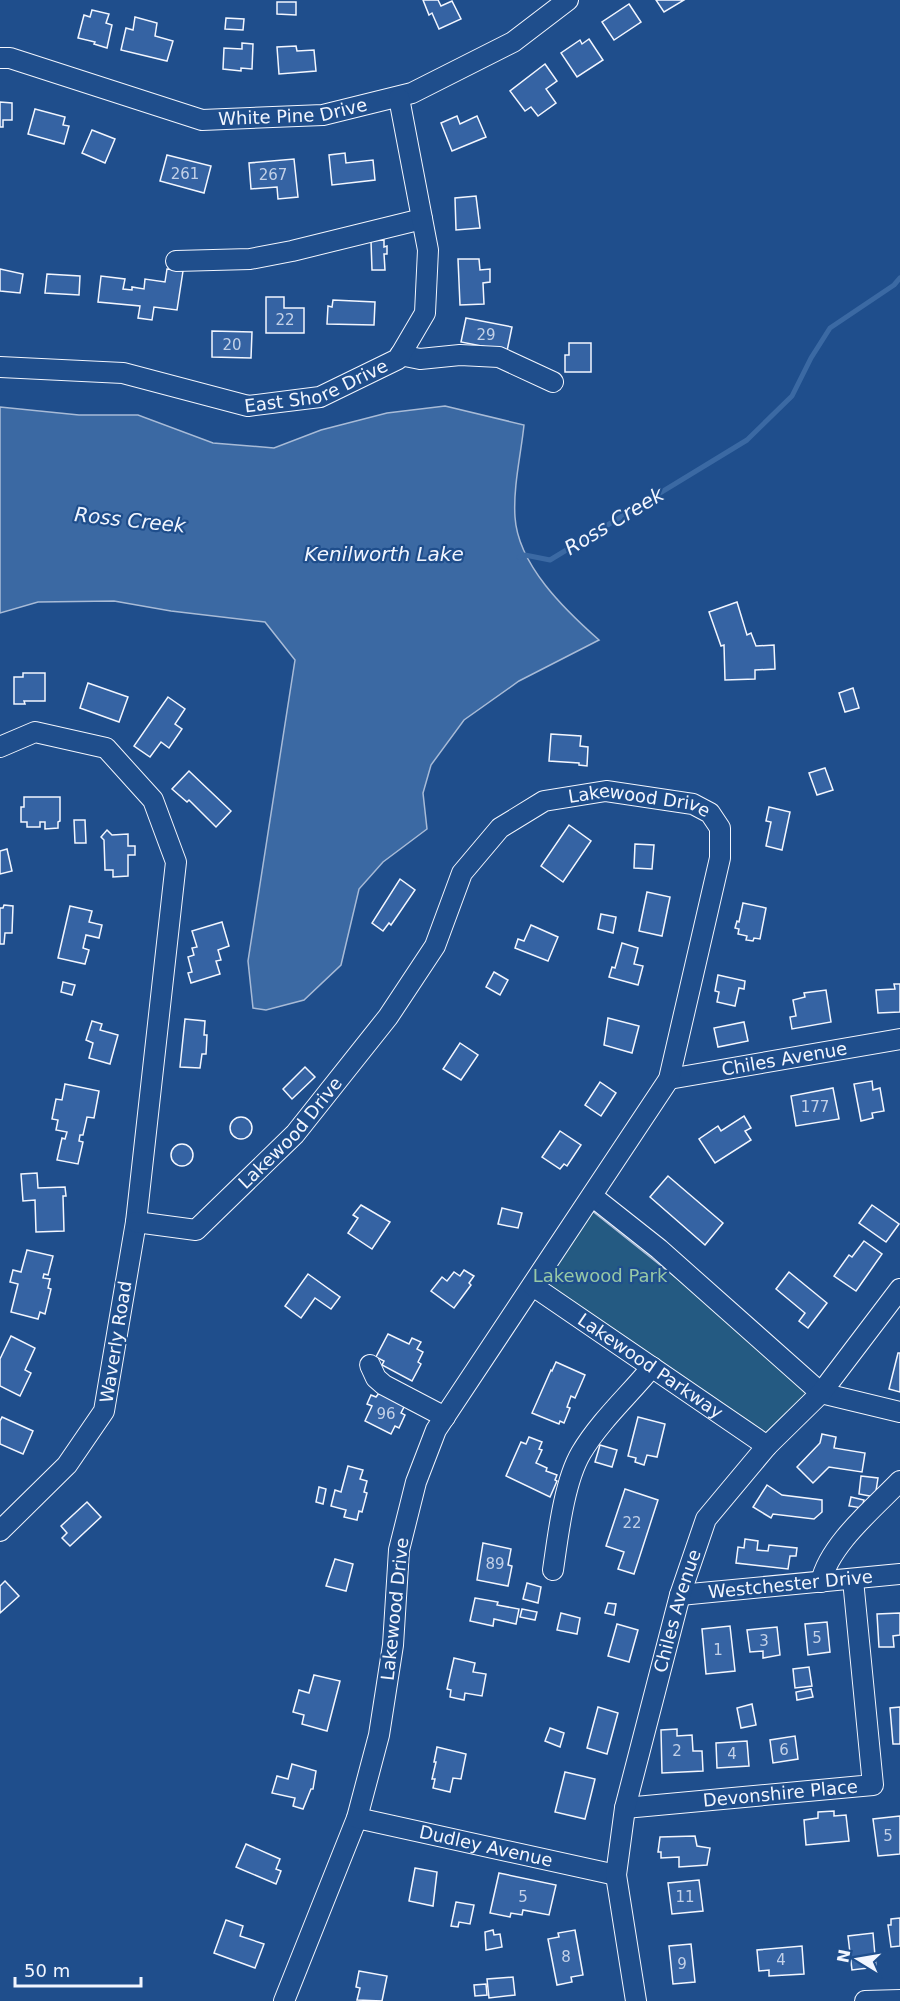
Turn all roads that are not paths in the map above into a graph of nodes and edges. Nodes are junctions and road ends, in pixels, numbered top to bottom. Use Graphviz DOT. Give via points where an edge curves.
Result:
graph roads {
  1 [pos="568,0"];
  2 [pos="0,58"];
  3 [pos="399,98"];
  4 [pos="422,219"];
  5 [pos="176,261"];
  6 [pos="400,355"];
  7 [pos="0,367"];
  8 [pos="553,382"];
  9 [pos="0,747"];
  10 [pos="900,1039"];
  11 [pos="669,1078"];
  12 [pos="592,1197"];
  13 [pos="136,1222"];
  14 [pos="533,1286"];
  15 [pos="900,1289"];
  16 [pos="370,1365"];
  17 [pos="652,1367"];
  18 [pos="822,1393"];
  19 [pos="900,1412"];
  20 [pos="445,1417"];
  21 [pos="767,1446"];
  22 [pos="900,1481"];
  23 [pos="0,1531"];
  24 [pos="553,1570"];
  25 [pos="900,1574"];
  26 [pos="853,1580"];
  27 [pos="821,1582"];
  28 [pos="680,1595"];
  29 [pos="625,1808"];
  30 [pos="357,1818"];
  31 [pos="616,1875"];
  32 [pos="900,2000"];
  33 [pos="284,2001"];
  34 [pos="636,2001"];
  35 [pos="865,2001"];
  1 -- 3 [label="street, White Pine Drive" via="513,42"];
  2 -- 3 [label="street, White Pine Drive" via="202,120 323,115"];
  3 -- 4 [label="street, East Shore Drive"];
  4 -- 5 [label="street" via="250,259"];
  4 -- 6 [label="street, East Shore Drive" via="428,250 425,313"];
  6 -- 7 [label="street, East Shore Drive" via="320,397 248,406 123,373"];
  6 -- 8 [label="street" via="420,359 499,357"];
  9 -- 13 [label="street" via="35,732 106,748 153,800 176,862"];
  10 -- 11 [label="street, Chiles Avenue"];
  11 -- 12 [label="street, Lakewood Drive"];
  11 -- 13 [label="street, Lakewood Drive" via="720,858 720,828 710,813 693,804 606,791 544,801 500,828 462,873 435,946 388,1017 295,1134 196,1230"];
  12 -- 14 [label="street, Lakewood Drive"];
  12 -- 18 [label="street" via="659,1249"];
  13 -- 23 [label="street, Waverly Road" via="105,1411 67,1465"];
  14 -- 17 [label="street, Lakewood Parkway"];
  14 -- 20 [label="street, Lakewood Drive"];
  15 -- 18 [label="street, Chiles Avenue"];
  16 -- 20 [label="street" via="384,1385"];
  17 -- 21 [label="street, Lakewood Parkway"];
  17 -- 24 [label="street" via="580,1454 566,1497"];
  18 -- 19 [label="street"];
  18 -- 21 [label="street, Chiles Avenue"];
  20 -- 30 [label="street, Lakewood Drive" via="416,1482 399,1550 393,1645 379,1735"];
  21 -- 28 [label="street, Chiles Avenue" via="706,1519"];
  22 -- 27 [label="street" via="837,1546 824,1567"];
  25 -- 26 [label="street, Westchester Drive"];
  26 -- 27 [label="street, Westchester Drive"];
  26 -- 29 [label="street, Devonshire Place" via="873,1785"];
  27 -- 28 [label="street, Westchester Drive"];
  28 -- 29 [label="street, Chiles Avenue"];
  29 -- 31 [label="street, Chiles Avenue"];
  30 -- 31 [label="street, Dudley Avenue"];
  30 -- 33 [label="street, Lakewood Drive"];
  31 -- 34 [label="street, Chiles Avenue"];
  32 -- 35 [label="street"];
}
